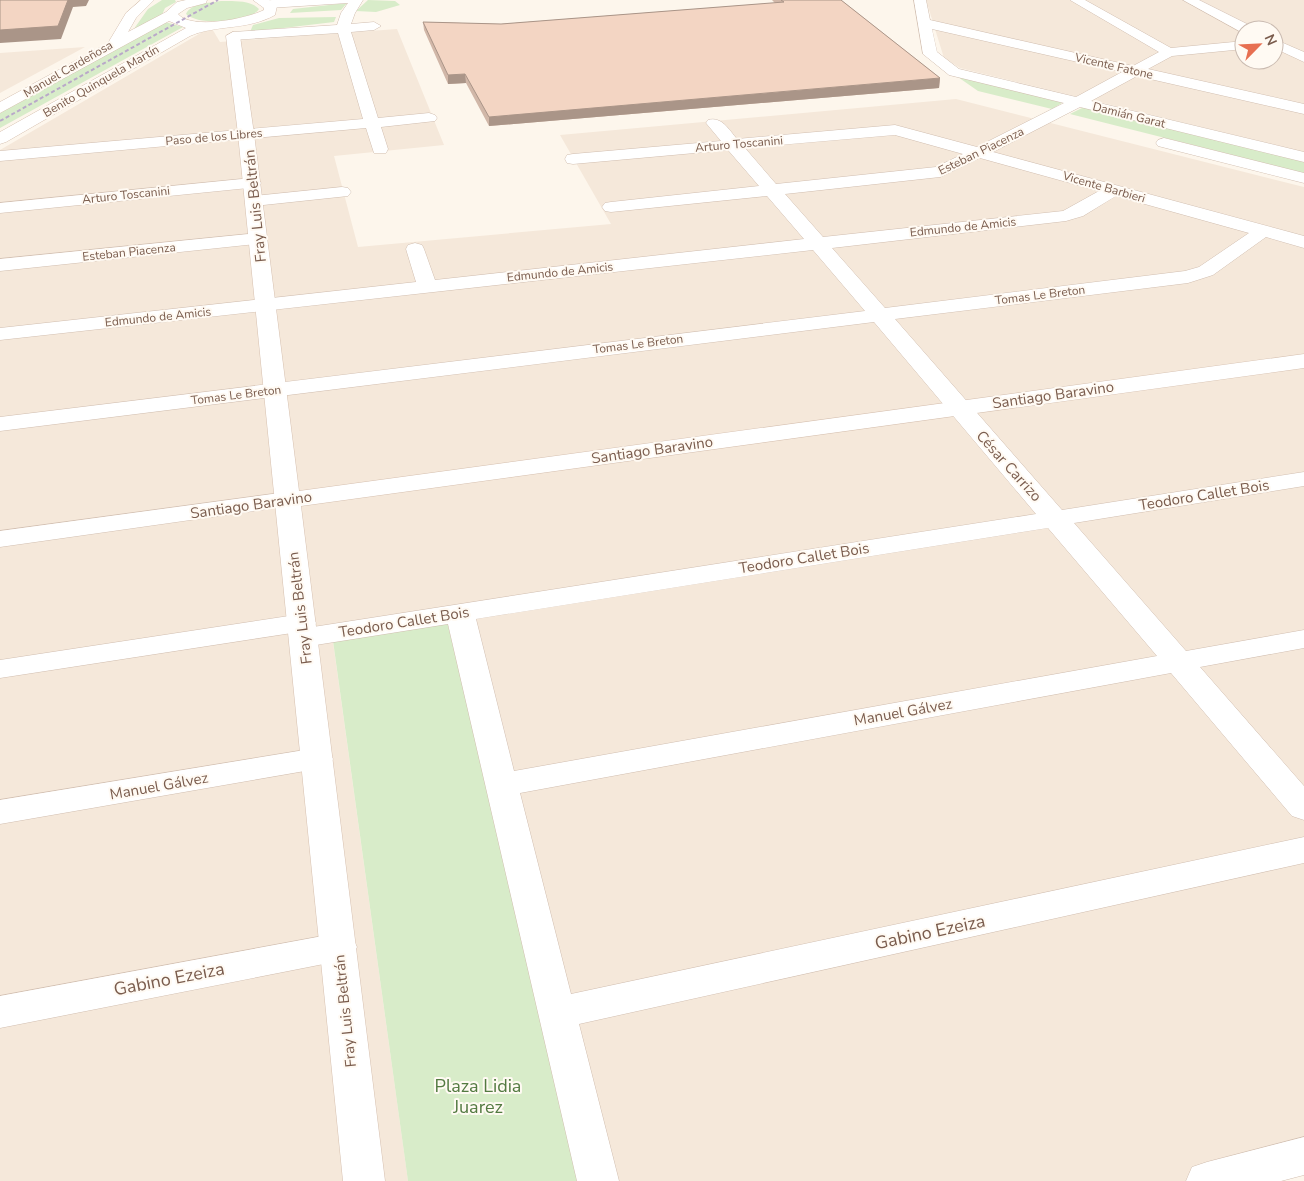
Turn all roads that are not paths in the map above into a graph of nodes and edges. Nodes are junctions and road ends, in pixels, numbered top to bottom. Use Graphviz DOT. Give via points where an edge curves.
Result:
graph roads {
  1 [pos="148,0"];
  2 [pos="201,0"];
  3 [pos="357,0"];
  4 [pos="920,0"];
  5 [pos="1076,0"];
  6 [pos="1190,0"];
  7 [pos="264,2"];
  8 [pos="179,6"];
  9 [pos="347,7"];
  10 [pos="250,21"];
  11 [pos="1234,23"];
  12 [pos="924,24"];
  13 [pos="208,25"];
  14 [pos="343,28"];
  15 [pos="233,36"];
  16 [pos="1296,41"];
  17 [pos="1284,42"];
  18 [pos="113,45"];
  19 [pos="1234,46"];
  20 [pos="1284,48"];
  21 [pos="1169,52"];
  22 [pos="1304,58"];
  23 [pos="1136,71"];
  24 [pos="1078,102"];
  25 [pos="3,105"];
  26 [pos="1027,109"];
  27 [pos="1304,109"];
  28 [pos="1054,115"];
  29 [pos="429,118"];
  30 [pos="1073,120"];
  31 [pos="372,123"];
  32 [pos="714,123"];
  33 [pos="904,132"];
  34 [pos="246,134"];
  35 [pos="0,139"];
  36 [pos="1150,139"];
  37 [pos="732,145"];
  38 [pos="380,149"];
  39 [pos="980,152"];
  40 [pos="0,156"];
  41 [pos="1304,157"];
  42 [pos="573,159"];
  43 [pos="1304,178"];
  44 [pos="772,190"];
  45 [pos="1114,190"];
  46 [pos="253,192"];
  47 [pos="342,192"];
  48 [pos="611,207"];
  49 [pos="0,208"];
  50 [pos="1263,231"];
  51 [pos="258,239"];
  52 [pos="1304,242"];
  53 [pos="817,243"];
  54 [pos="415,249"];
  55 [pos="0,265"];
  56 [pos="426,287"];
  57 [pos="266,305"];
  58 [pos="878,314"];
  59 [pos="0,334"];
  60 [pos="1304,361"];
  61 [pos="275,390"];
  62 [pos="958,408"];
  63 [pos="0,424"];
  64 [pos="1304,479"];
  65 [pos="287,500"];
  66 [pos="1056,518"];
  67 [pos="0,539"];
  68 [pos="460,613"];
  69 [pos="302,630"];
  70 [pos="1304,639"];
  71 [pos="1179,662"];
  72 [pos="0,669"];
  73 [pos="317,759"];
  74 [pos="502,784"];
  75 [pos="1304,808"];
  76 [pos="0,812"];
  77 [pos="1304,850"];
  78 [pos="339,947"];
  79 [pos="0,1012"];
  80 [pos="557,1013"];
  81 [pos="1304,1156"];
  82 [pos="364,1181"];
  83 [pos="598,1181"];
  84 [pos="1207,1181"];
  1 -- 18 [label="street, Manuel Cardeñosa" via="131,16"];
  2 -- 8 [label="street"];
  3 -- 9 [label="street"];
  4 -- 12 [label="street"];
  5 -- 21 [label="street"];
  6 -- 11 [label="street"];
  7 -- 9 [label="street"];
  7 -- 10 [label="street" via="272,8 270,12"];
  8 -- 13 [label="street" via="174,19"];
  8 -- 18 [label="street"];
  9 -- 10 [label="street"];
  9 -- 14 [label="street"];
  9 -- 14 [label="street" via="375,20"];
  10 -- 13 [label="street"];
  10 -- 15 [label="street" via="237,28"];
  12 -- 23 [label="street, Vicente Fatone"];
  12 -- 24 [label="street, Damián Garat" via="930,54 954,72"];
  13 -- 15 [label="street"];
  13 -- 35 [label="street, Benito Quinquela Martín" via="185,33"];
  14 -- 15 [label="street"];
  14 -- 31 [label="street"];
  15 -- 34 [label="street, Fray Luis Beltrán"];
  16 -- 17 [label="street"];
  18 -- 25 [label="street, Manuel Cardeñosa"];
  19 -- 21 [label="street, Esteban Piacenza"];
  20 -- 22 [label="street"];
  21 -- 23 [label="street, Esteban Piacenza"];
  23 -- 24 [label="street, Esteban Piacenza"];
  23 -- 27 [label="street, Vicente Fatone"];
  24 -- 28 [label="street, Esteban Piacenza"];
  24 -- 41 [label="street, Damián Garat"];
  26 -- 28 [label="street, Damián Garat"];
  28 -- 30 [label="street, Damián Garat"];
  28 -- 39 [label="street, Esteban Piacenza"];
  29 -- 31 [label="street, Paso de los Libres"];
  31 -- 34 [label="street, Paso de los Libres"];
  31 -- 38 [label="street"];
  32 -- 37 [label="street, César Carrizo"];
  33 -- 37 [label="street, Arturo Toscanini" via="888,130"];
  33 -- 39 [label="street, Vicente Barbieri"];
  34 -- 40 [label="street, Paso de los Libres"];
  34 -- 46 [label="street, Fray Luis Beltrán"];
  36 -- 43 [label="street, Damián Garat"];
  37 -- 42 [label="street, Arturo Toscanini"];
  37 -- 44 [label="street, César Carrizo"];
  39 -- 44 [label="street, Esteban Piacenza" via="947,170 930,174"];
  39 -- 45 [label="street, Vicente Barbieri"];
  44 -- 48 [label="street, Esteban Piacenza"];
  44 -- 53 [label="street, César Carrizo"];
  45 -- 50 [label="street, Vicente Barbieri"];
  45 -- 53 [label="street, Edmundo de Amicis" via="1066,216"];
  46 -- 47 [label="street, Arturo Toscanini"];
  46 -- 49 [label="street, Arturo Toscanini"];
  46 -- 51 [label="street, Fray Luis Beltrán"];
  50 -- 52 [label="street, Vicente Barbieri"];
  50 -- 58 [label="street, Tomas Le Breton" via="1206,271 1188,277"];
  51 -- 55 [label="street, Esteban Piacenza"];
  51 -- 57 [label="street, Fray Luis Beltrán"];
  53 -- 56 [label="street, Edmundo de Amicis"];
  53 -- 58 [label="street, César Carrizo"];
  54 -- 56 [label="street"];
  56 -- 57 [label="street, Edmundo de Amicis"];
  57 -- 59 [label="street, Edmundo de Amicis"];
  57 -- 61 [label="street, Fray Luis Beltrán"];
  58 -- 61 [label="street, Tomas Le Breton"];
  58 -- 62 [label="street, César Carrizo"];
  60 -- 62 [label="street, Santiago Baravino"];
  61 -- 63 [label="street, Tomas Le Breton"];
  61 -- 65 [label="street, Fray Luis Beltrán"];
  62 -- 65 [label="street, Santiago Baravino"];
  62 -- 66 [label="street, César Carrizo"];
  64 -- 66 [label="street, Teodoro Callet Bois"];
  65 -- 67 [label="street, Santiago Baravino"];
  65 -- 69 [label="street, Fray Luis Beltrán"];
  66 -- 68 [label="street, Teodoro Callet Bois"];
  66 -- 71 [label="street, César Carrizo"];
  68 -- 69 [label="street, Teodoro Callet Bois"];
  68 -- 74 [label="street"];
  69 -- 72 [label="street, Teodoro Callet Bois"];
  69 -- 73 [label="street, Fray Luis Beltrán"];
  70 -- 71 [label="street, Manuel Gálvez"];
  71 -- 74 [label="street, Manuel Gálvez"];
  71 -- 75 [label="street, César Carrizo"];
  73 -- 76 [label="street, Manuel Gálvez"];
  73 -- 78 [label="street, Fray Luis Beltrán"];
  74 -- 80 [label="street"];
  77 -- 80 [label="street, Gabino Ezeiza"];
  78 -- 79 [label="street, Gabino Ezeiza"];
  78 -- 82 [label="street, Fray Luis Beltrán"];
  80 -- 83 [label="street"];
  81 -- 84 [label="street"];
}
